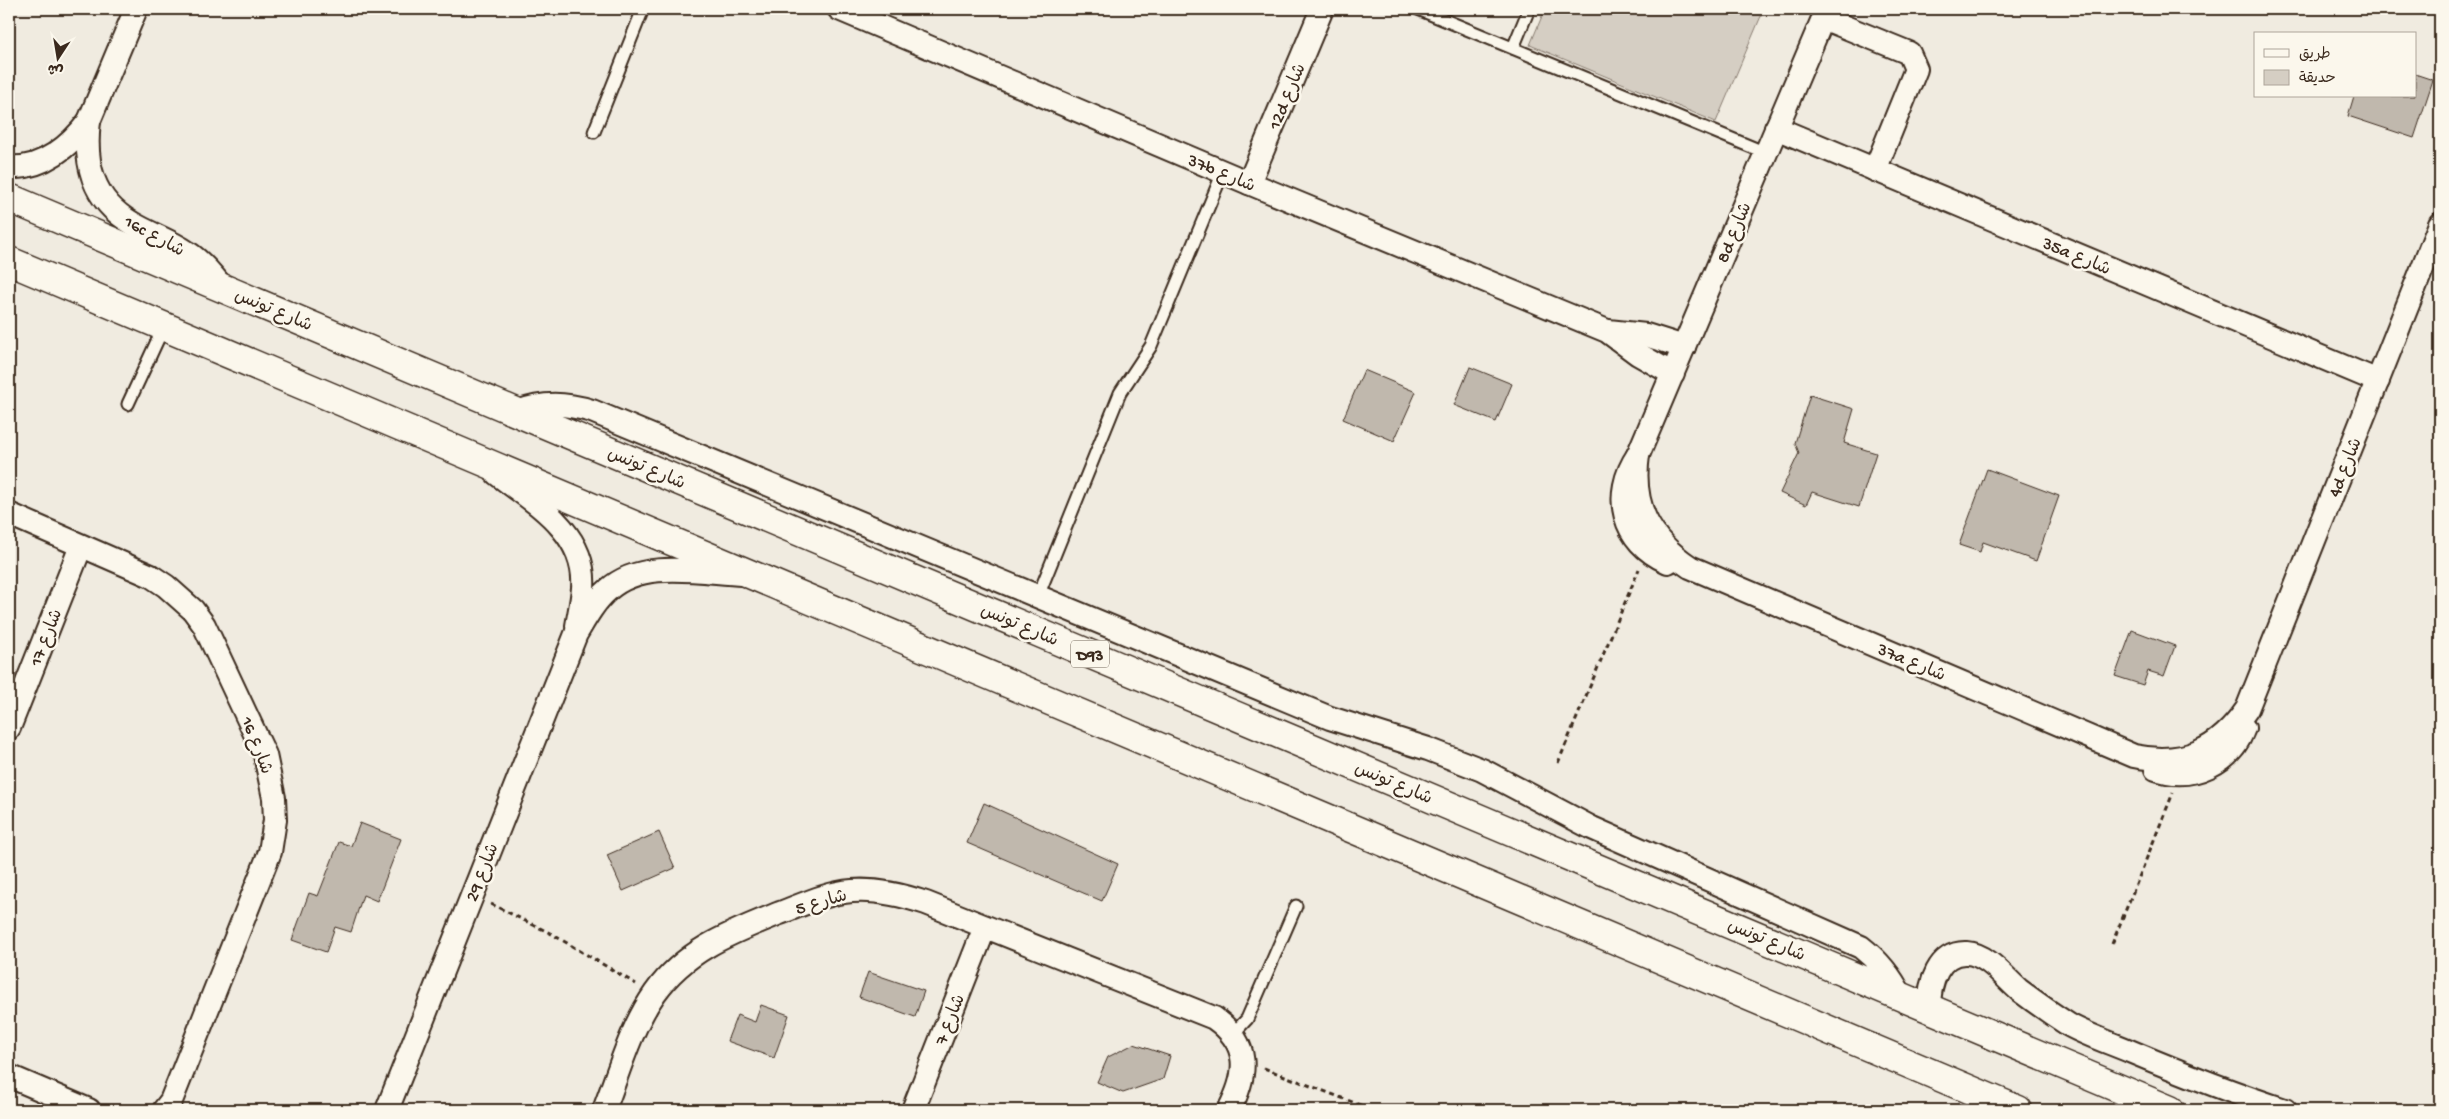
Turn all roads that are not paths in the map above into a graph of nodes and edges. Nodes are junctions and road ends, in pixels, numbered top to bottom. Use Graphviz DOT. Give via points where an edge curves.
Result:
graph roads {
  1 [pos="136,9"];
  2 [pos="643,9"];
  3 [pos="839,9"];
  4 [pos="1322,9"];
  5 [pos="1418,9"];
  6 [pos="1529,9"];
  7 [pos="1825,13"];
  8 [pos="1513,48"];
  9 [pos="89,120"];
  10 [pos="1776,128"];
  11 [pos="594,132"];
  12 [pos="1766,153"];
  13 [pos="9,167"];
  14 [pos="1875,170"];
  15 [pos="1224,172"];
  16 [pos="1249,183"];
  17 [pos="9,198"];
  18 [pos="2440,224"];
  19 [pos="9,261"];
  20 [pos="222,287"];
  21 [pos="164,326"];
  22 [pos="1607,330"];
  23 [pos="1684,347"];
  24 [pos="1673,374"];
  25 [pos="2378,381"];
  26 [pos="128,404"];
  27 [pos="517,412"];
  28 [pos="474,457"];
  29 [pos="9,514"];
  30 [pos="1638,524"];
  31 [pos="81,546"];
  32 [pos="1690,567"];
  33 [pos="750,574"];
  34 [pos="1038,596"];
  35 [pos="576,634"];
  36 [pos="9,728"];
  37 [pos="2134,756"];
  38 [pos="2205,759"];
  39 [pos="1296,906"];
  40 [pos="985,927"];
  41 [pos="1901,996"];
  42 [pos="1181,1006"];
  43 [pos="1929,1008"];
  44 [pos="1232,1035"];
  45 [pos="9,1076"];
  46 [pos="89,1110"];
  47 [pos="164,1110"];
  48 [pos="387,1110"];
  49 [pos="604,1110"];
  50 [pos="912,1110"];
  51 [pos="1223,1110"];
  52 [pos="1229,1110"];
  53 [pos="2018,1110"];
  54 [pos="2170,1110"];
  55 [pos="2285,1110"];
  1 -- 9 [label="street, 16c شارع"];
  2 -- 11 [label="lane"];
  3 -- 15 [label="street, 37b شارع"];
  4 -- 16 [label="street, 12d شارع"];
  5 -- 8 [label="lane"];
  6 -- 8 [label="lane"];
  7 -- 10 [label="street, 8d شارع"];
  7 -- 14 [label="street" via="1909,53 1916,69"];
  8 -- 12 [label="lane"];
  9 -- 13 [label="street, 16c شارع" via="80,133 57,153 28,165"];
  9 -- 20 [label="street, 16c شارع" via="87,155 97,187 106,202 133,224 189,253"];
  10 -- 12 [label="street, 8d شارع"];
  10 -- 14 [label="street, 35a شارع"];
  12 -- 23 [label="street, 8d شارع"];
  14 -- 25 [label="street, 35a شارع"];
  15 -- 16 [label="street, 37b شارع"];
  15 -- 34 [label="lane" via="1151,346 1120,393"];
  16 -- 22 [label="street, 37b شارع"];
  17 -- 20 [label="main road, شارع تونس / D93"];
  18 -- 25 [label="street, 4d شارع"];
  19 -- 21 [label="main road"];
  20 -- 27 [label="main road, شارع تونس / D93"];
  21 -- 26 [label="lane"];
  21 -- 28 [label="main road"];
  22 -- 23 [label="street, 37b شارع" via="1646,335"];
  22 -- 24 [label="street, 37b شارع" via="1638,354"];
  23 -- 24 [label="street, 8d شارع"];
  24 -- 30 [label="street, 8d شارع" via="1638,455"];
  25 -- 38 [label="street, 4d شارع" via="2247,709 2239,739 2226,756"];
  27 -- 34 [label="street" via="546,404 592,411"];
  27 -- 41 [label="main road, شارع تونس / D93"];
  28 -- 33 [label="main road"];
  28 -- 35 [label="street, شارع 29" via="544,510 568,536 580,563 582,581"];
  29 -- 31 [label="street, شارع 16"];
  30 -- 32 [label="street, 37a شارع"];
  30 -- 32 [label="street, 37a شارع" via="1647,550 1667,562"];
  31 -- 36 [label="street, شارع 17"];
  31 -- 47 [label="street, شارع 16" via="151,576 193,610 204,625 265,755 273,791 273,836 264,868 171,1101"];
  32 -- 37 [label="street, 37a شارع"];
  33 -- 35 [label="street, شارع 29" via="654,570 631,576 599,599"];
  33 -- 53 [label="main road"];
  34 -- 41 [label="street" via="1330,718 1482,770 1592,828 1861,947 1887,971"];
  35 -- 48 [label="street, شارع 29"];
  37 -- 38 [label="street, 37a شارع" via="2162,760"];
  37 -- 38 [label="street, 37a شارع" via="2151,767 2181,773"];
  39 -- 44 [label="lane" via="1247,1019"];
  40 -- 42 [label="street, شارع 5"];
  40 -- 49 [label="street, شارع 5" via="926,903 866,891 823,896 724,936 704,946 669,975 652,998"];
  40 -- 50 [label="street, شارع 7"];
  41 -- 43 [label="main road, شارع تونس / D93"];
  42 -- 44 [label="street, شارع 5" via="1214,1018"];
  42 -- 51 [label="street, شارع 5" via="1214,1034 1227,1054 1230,1077"];
  43 -- 54 [label="main road, شارع تونس / D93"];
  43 -- 55 [label="street" via="1932,984 1943,962 1960,953 1969,953 1985,961 2054,1015 2087,1034"];
  44 -- 52 [label="street, شارع 5" via="1243,1060 1243,1077"];
  45 -- 46 [label="street"];
}
